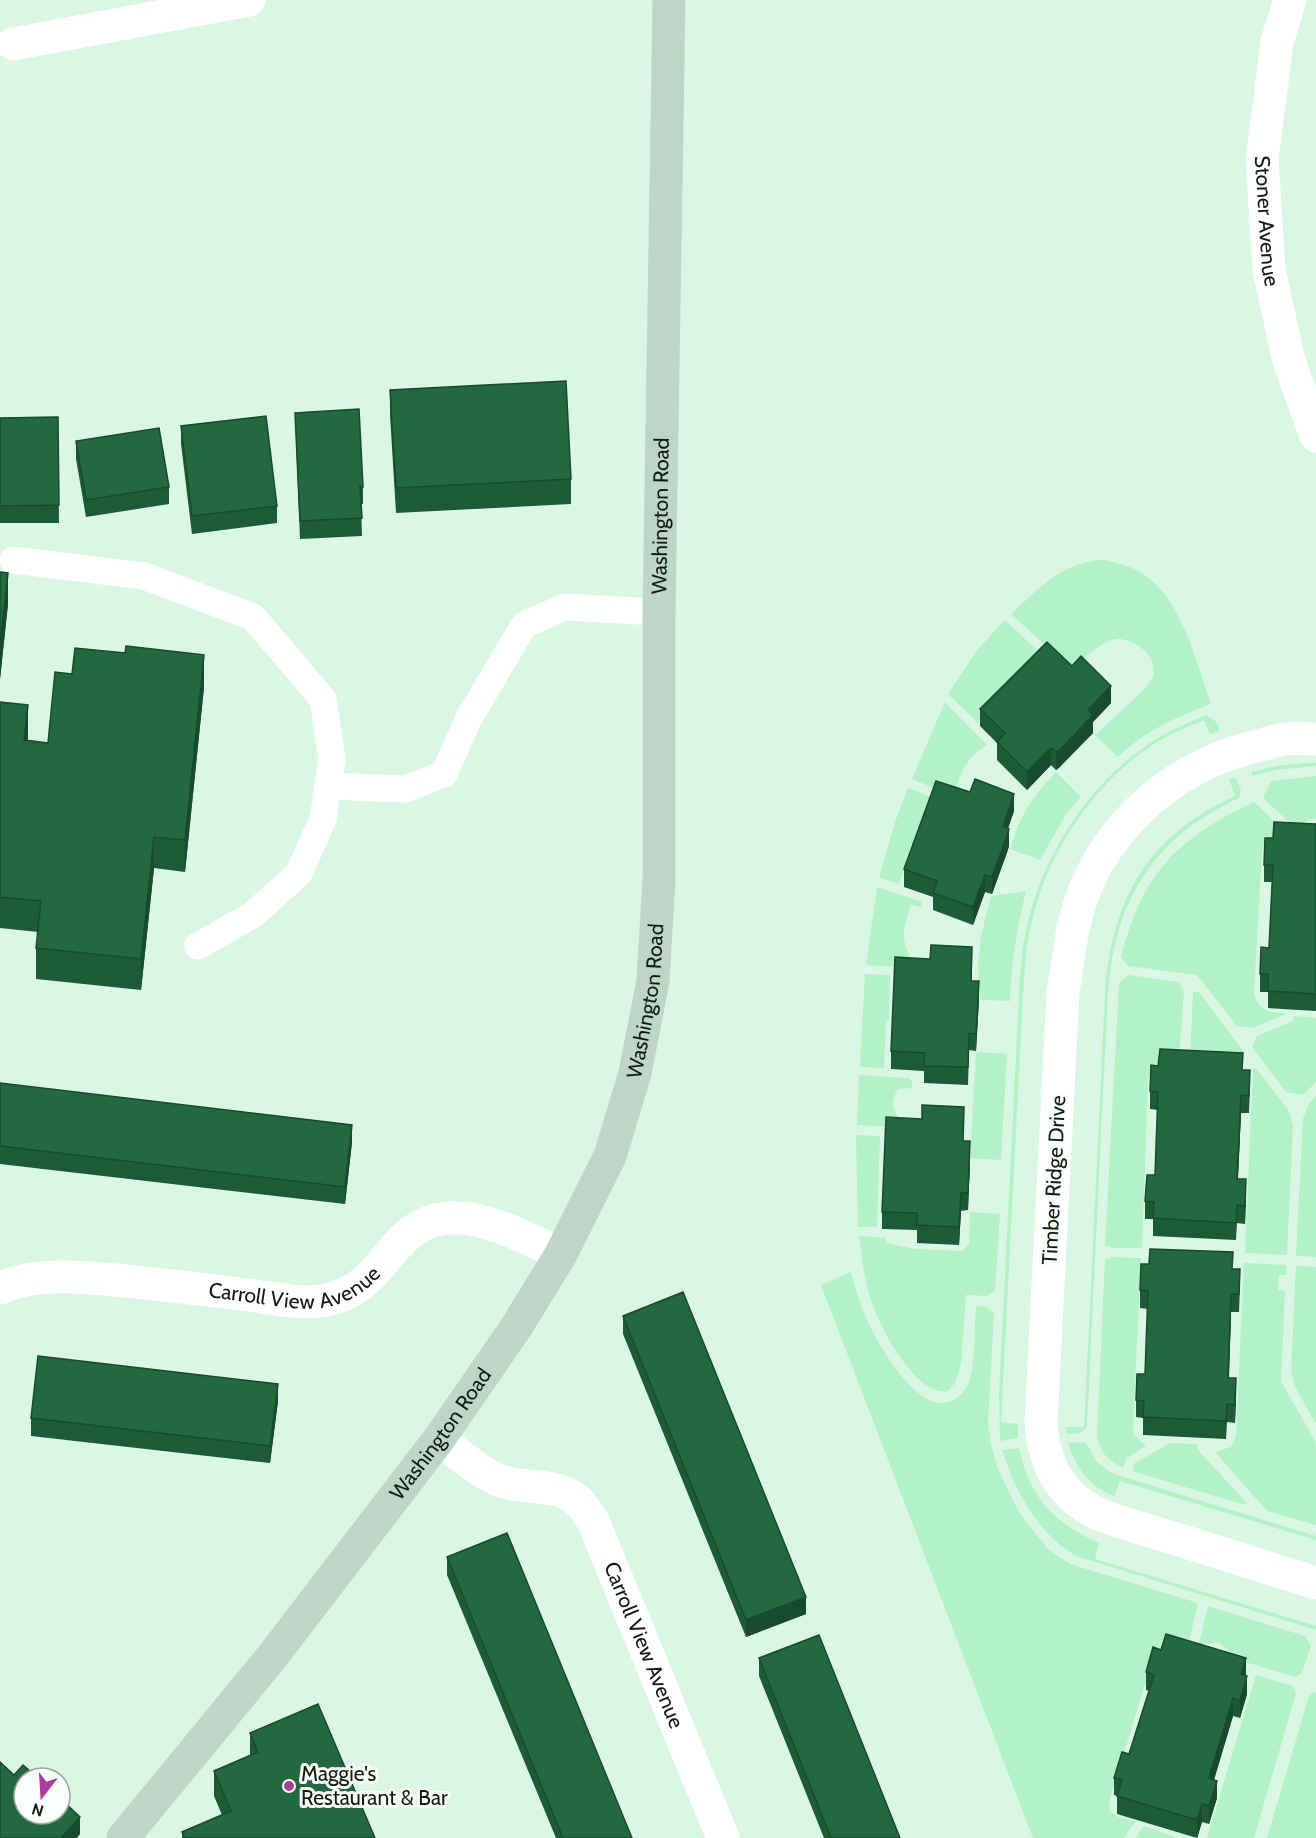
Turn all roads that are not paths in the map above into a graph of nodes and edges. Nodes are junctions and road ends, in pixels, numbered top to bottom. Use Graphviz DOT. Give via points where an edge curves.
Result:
graph roads {
  1 [pos="249,0"];
  2 [pos="669,0"];
  3 [pos="1290,0"];
  4 [pos="13,44"];
  5 [pos="1316,436"];
  6 [pos="13,560"];
  7 [pos="659,612"];
  8 [pos="1316,739"];
  9 [pos="328,786"];
  10 [pos="198,946"];
  11 [pos="561,1254"];
  12 [pos="0,1288"];
  13 [pos="439,1439"];
  14 [pos="1316,1583"];
  15 [pos="123,1838"];
  16 [pos="723,1838"];
  1 -- 4 [label="street"];
  2 -- 7 [label="main road, Washington Road"];
  3 -- 5 [label="street, Stoner Avenue" via="1277,42 1262,160 1265,215 1269,270 1288,361"];
  6 -- 9 [label="lane" via="144,576 253,617 323,699 333,759"];
  7 -- 9 [label="lane" via="565,607 524,625 469,718 444,774 405,789"];
  7 -- 11 [label="main road, Washington Road" via="659,879 653,981 635,1073 610,1156"];
  8 -- 14 [label="street, Timber Ridge Drive" via="1283,740 1234,751 1170,784 1136,811 1116,835 1086,888 1074,924 1063,993 1041,1423 1048,1464 1077,1501 1113,1519"];
  9 -- 10 [label="lane" via="323,819 299,873 254,914"];
  11 -- 12 [label="street, Carroll View Avenue" via="504,1229 450,1217 415,1229 355,1289 319,1302 61,1276"];
  11 -- 13 [label="main road, Washington Road"];
  13 -- 15 [label="main road, Washington Road" via="271,1658"];
  13 -- 16 [label="street, Carroll View Avenue" via="492,1477 515,1486 558,1489 577,1500 593,1521"];
}
